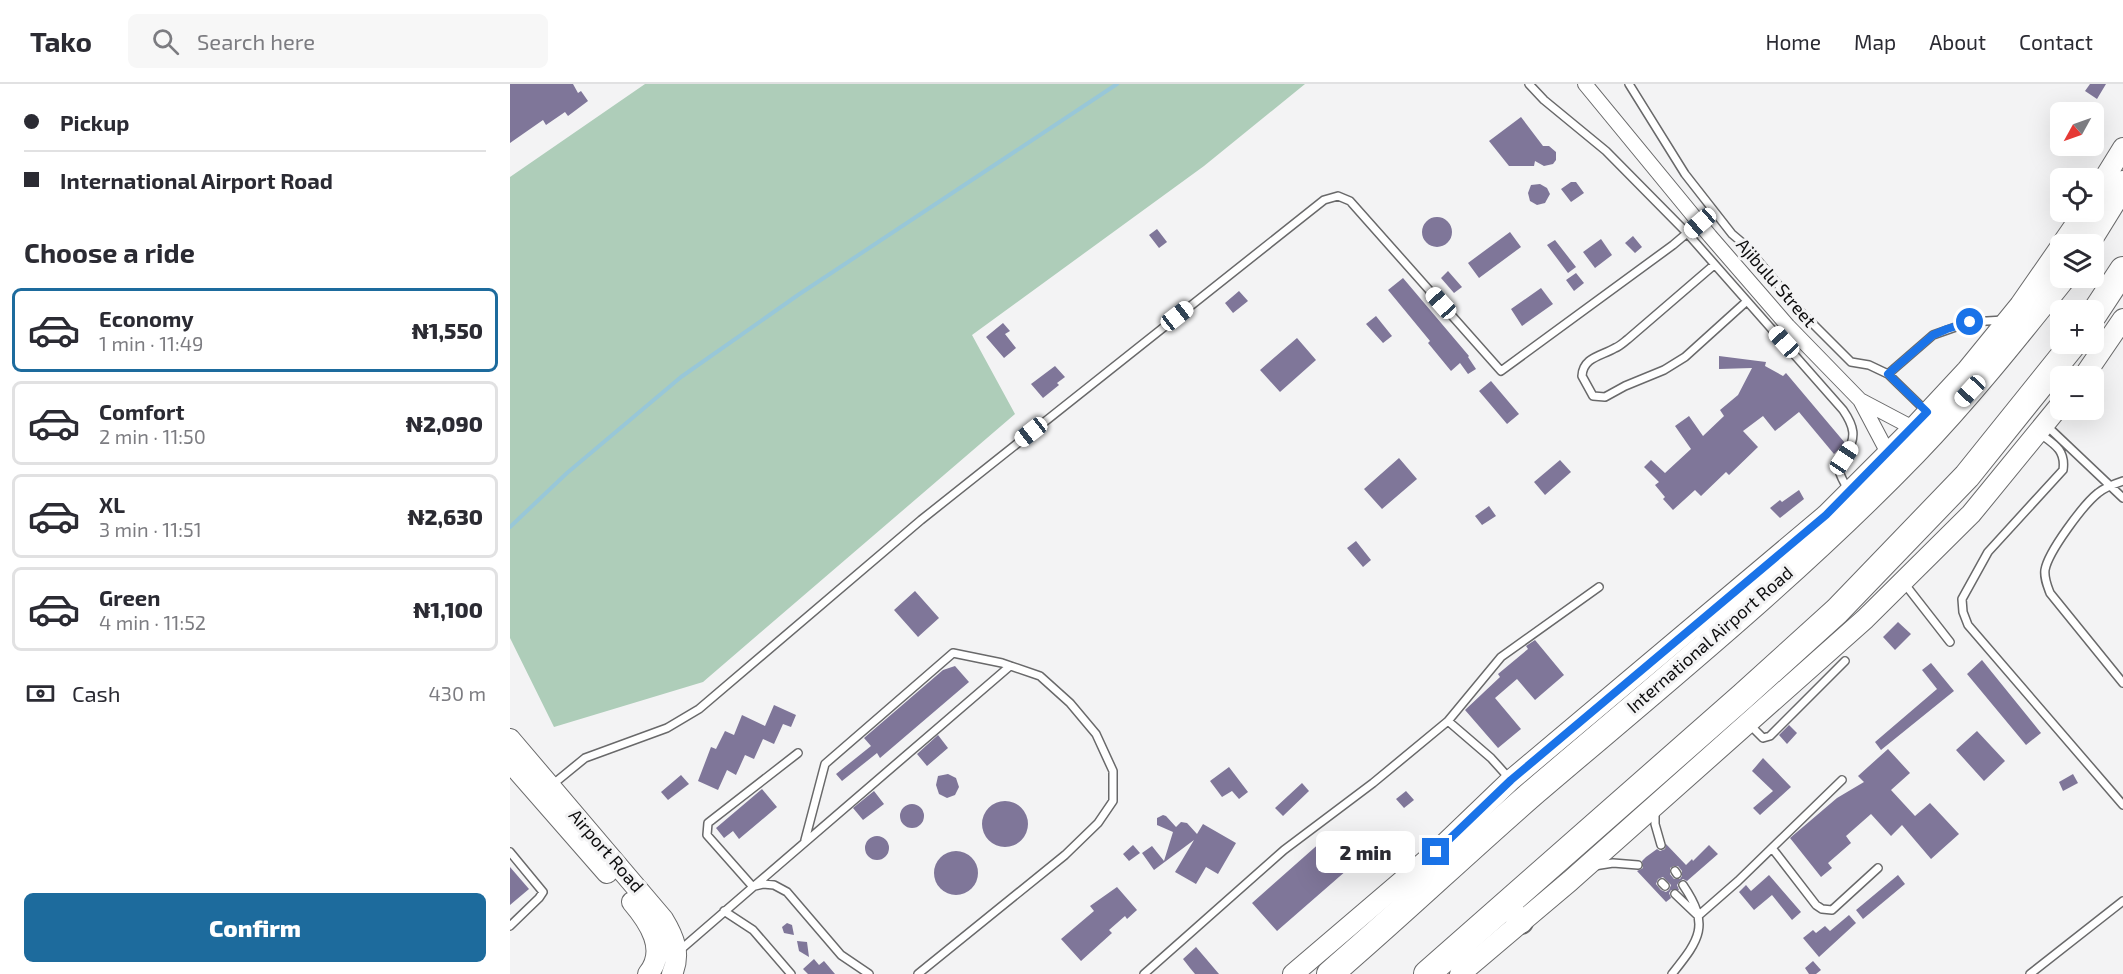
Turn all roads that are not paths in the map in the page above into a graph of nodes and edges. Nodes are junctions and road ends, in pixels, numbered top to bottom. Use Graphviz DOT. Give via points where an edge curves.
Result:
graph roads {
  1 [pos="1529,84"];
  2 [pos="1585,84"];
  3 [pos="1629,84"];
  4 [pos="2123,148"];
  5 [pos="2104,179"];
  6 [pos="2123,184"];
  7 [pos="1700,223"];
  8 [pos="1688,233"];
  9 [pos="2092,234"];
  10 [pos="2050,261"];
  11 [pos="1714,265"];
  12 [pos="2123,270"];
  13 [pos="2054,288"];
  14 [pos="2103,300"];
  15 [pos="1747,301"];
  16 [pos="2009,319"];
  17 [pos="2123,319"];
  18 [pos="2065,354"];
  19 [pos="2091,366"];
  20 [pos="1888,374"];
  21 [pos="1860,400"];
  22 [pos="1927,412"];
  23 [pos="2050,418"];
  24 [pos="1913,428"];
  25 [pos="2042,428"];
  26 [pos="1888,453"];
  27 [pos="2123,481"];
  28 [pos="2111,485"];
  29 [pos="1850,492"];
  30 [pos="2123,498"];
  31 [pos="1903,581"];
  32 [pos="1599,587"];
  33 [pos="1950,642"];
  34 [pos="1845,661"];
  35 [pos="1010,666"];
  36 [pos="2123,683"];
  37 [pos="1448,721"];
  38 [pos="1748,723"];
  39 [pos="510,739"];
  40 [pos="798,753"];
  41 [pos="510,762"];
  42 [pos="1511,780"];
  43 [pos="1842,780"];
  44 [pos="550,787"];
  45 [pos="1655,805"];
  46 [pos="2123,805"];
  47 [pos="1493,828"];
  48 [pos="805,840"];
  49 [pos="1660,845"];
  50 [pos="1772,848"];
  51 [pos="510,852"];
  52 [pos="1436,852"];
  53 [pos="1638,865"];
  54 [pos="1586,867"];
  55 [pos="1878,868"];
  56 [pos="1683,885"];
  57 [pos="753,887"];
  58 [pos="1675,894"];
  59 [pos="2123,901"];
  60 [pos="724,911"];
  61 [pos="1514,913"];
  62 [pos="1698,916"];
  63 [pos="510,926"];
  64 [pos="677,952"];
  65 [pos="648,974"];
  66 [pos="672,974"];
  67 [pos="791,974"];
  68 [pos="868,974"];
  69 [pos="918,974"];
  70 [pos="1144,974"];
  71 [pos="1293,974"];
  72 [pos="1330,974"];
  73 [pos="1427,974"];
  74 [pos="1460,974"];
  75 [pos="1672,974"];
  76 [pos="2030,974"];
  1 -- 8 [label="lane" via="1606,151"];
  2 -- 7 [label="street, Ajibulu Street"];
  3 -- 20 [label="lane" via="1691,181 1800,311 1851,362"];
  4 -- 5 [label="main road"];
  6 -- 9 [label="highway"];
  7 -- 8 [label="lane"];
  7 -- 21 [label="street, Ajibulu Street" via="1788,326"];
  8 -- 11 [label="lane"];
  8 -- 44 [label="lane" via="1501,371 1350,201 1338,196 1324,200 921,520 699,709 667,728 585,758"];
  10 -- 16 [label="main road, International Airport Road"];
  11 -- 15 [label="lane"];
  11 -- 15 [label="lane" via="1628,339 1585,365 1582,376 1593,396 1605,398 1664,370"];
  12 -- 14 [label="highway"];
  13 -- 47 [label="highway, International Airport Road" via="1984,376 1889,477 1716,636"];
  15 -- 29 [label="lane" via="1850,420 1854,439 1839,467"];
  16 -- 20 [label="lane" via="1970,322 1933,335"];
  16 -- 22 [label="main road, International Airport Road"];
  17 -- 19 [label="main road"];
  18 -- 61 [label="highway" via="1967,476 1837,611"];
  20 -- 22 [label="lane"];
  21 -- 24 [label="street, Ajibulu Street"];
  21 -- 26 [label="street"];
  22 -- 24 [label="main road, International Airport Road"];
  23 -- 25 [label="main road"];
  24 -- 26 [label="main road, International Airport Road"];
  25 -- 28 [label="lane"];
  25 -- 31 [label="main road" via="1971,514"];
  25 -- 46 [label="lane" via="2065,459 2063,470 1988,552 1962,599 1963,612 1968,624"];
  26 -- 29 [label="main road, International Airport Road"];
  27 -- 28 [label="lane"];
  28 -- 30 [label="lane"];
  28 -- 36 [label="lane" via="2083,508 2049,558 2045,571 2050,593"];
  29 -- 42 [label="main road, International Airport Road"];
  31 -- 33 [label="lane"];
  31 -- 38 [label="main road"];
  32 -- 37 [label="lane" via="1501,657"];
  34 -- 38 [label="lane" via="1770,736 1763,738"];
  35 -- 48 [label="lane"];
  35 -- 48 [label="lane" via="953,653 825,764"];
  35 -- 69 [label="lane" via="1040,676 1096,734 1113,771 1113,801 1098,823 1065,855"];
  37 -- 42 [label="lane"];
  37 -- 70 [label="lane" via="1284,850"];
  38 -- 45 [label="main road"];
  39 -- 44 [label="main road, Airport Road"];
  40 -- 57 [label="lane" via="708,823 707,835"];
  41 -- 65 [label="main road, Airport Road" via="646,918 658,951 656,965"];
  42 -- 52 [label="main road, International Airport Road"];
  43 -- 50 [label="lane"];
  44 -- 64 [label="main road, Airport Road" via="663,919"];
  45 -- 49 [label="lane"];
  45 -- 54 [label="main road"];
  47 -- 52 [label="main road"];
  47 -- 72 [label="highway, International Airport Road"];
  48 -- 57 [label="lane"];
  50 -- 55 [label="lane" via="1822,909 1832,910"];
  50 -- 62 [label="lane"];
  51 -- 63 [label="lane" via="543,892"];
  52 -- 71 [label="main road, International Airport Road"];
  53 -- 54 [label="lane"];
  54 -- 61 [label="main road"];
  56 -- 62 [label="lane"];
  57 -- 60 [label="lane"];
  57 -- 68 [label="lane" via="774,885 787,892 841,955"];
  58 -- 62 [label="lane"];
  59 -- 76 [label="lane"];
  60 -- 64 [label="lane"];
  60 -- 67 [label="lane" via="753,930"];
  61 -- 73 [label="highway"];
  61 -- 74 [label="main road"];
  62 -- 75 [label="lane" via="1695,945"];
  64 -- 66 [label="main road"];
}
